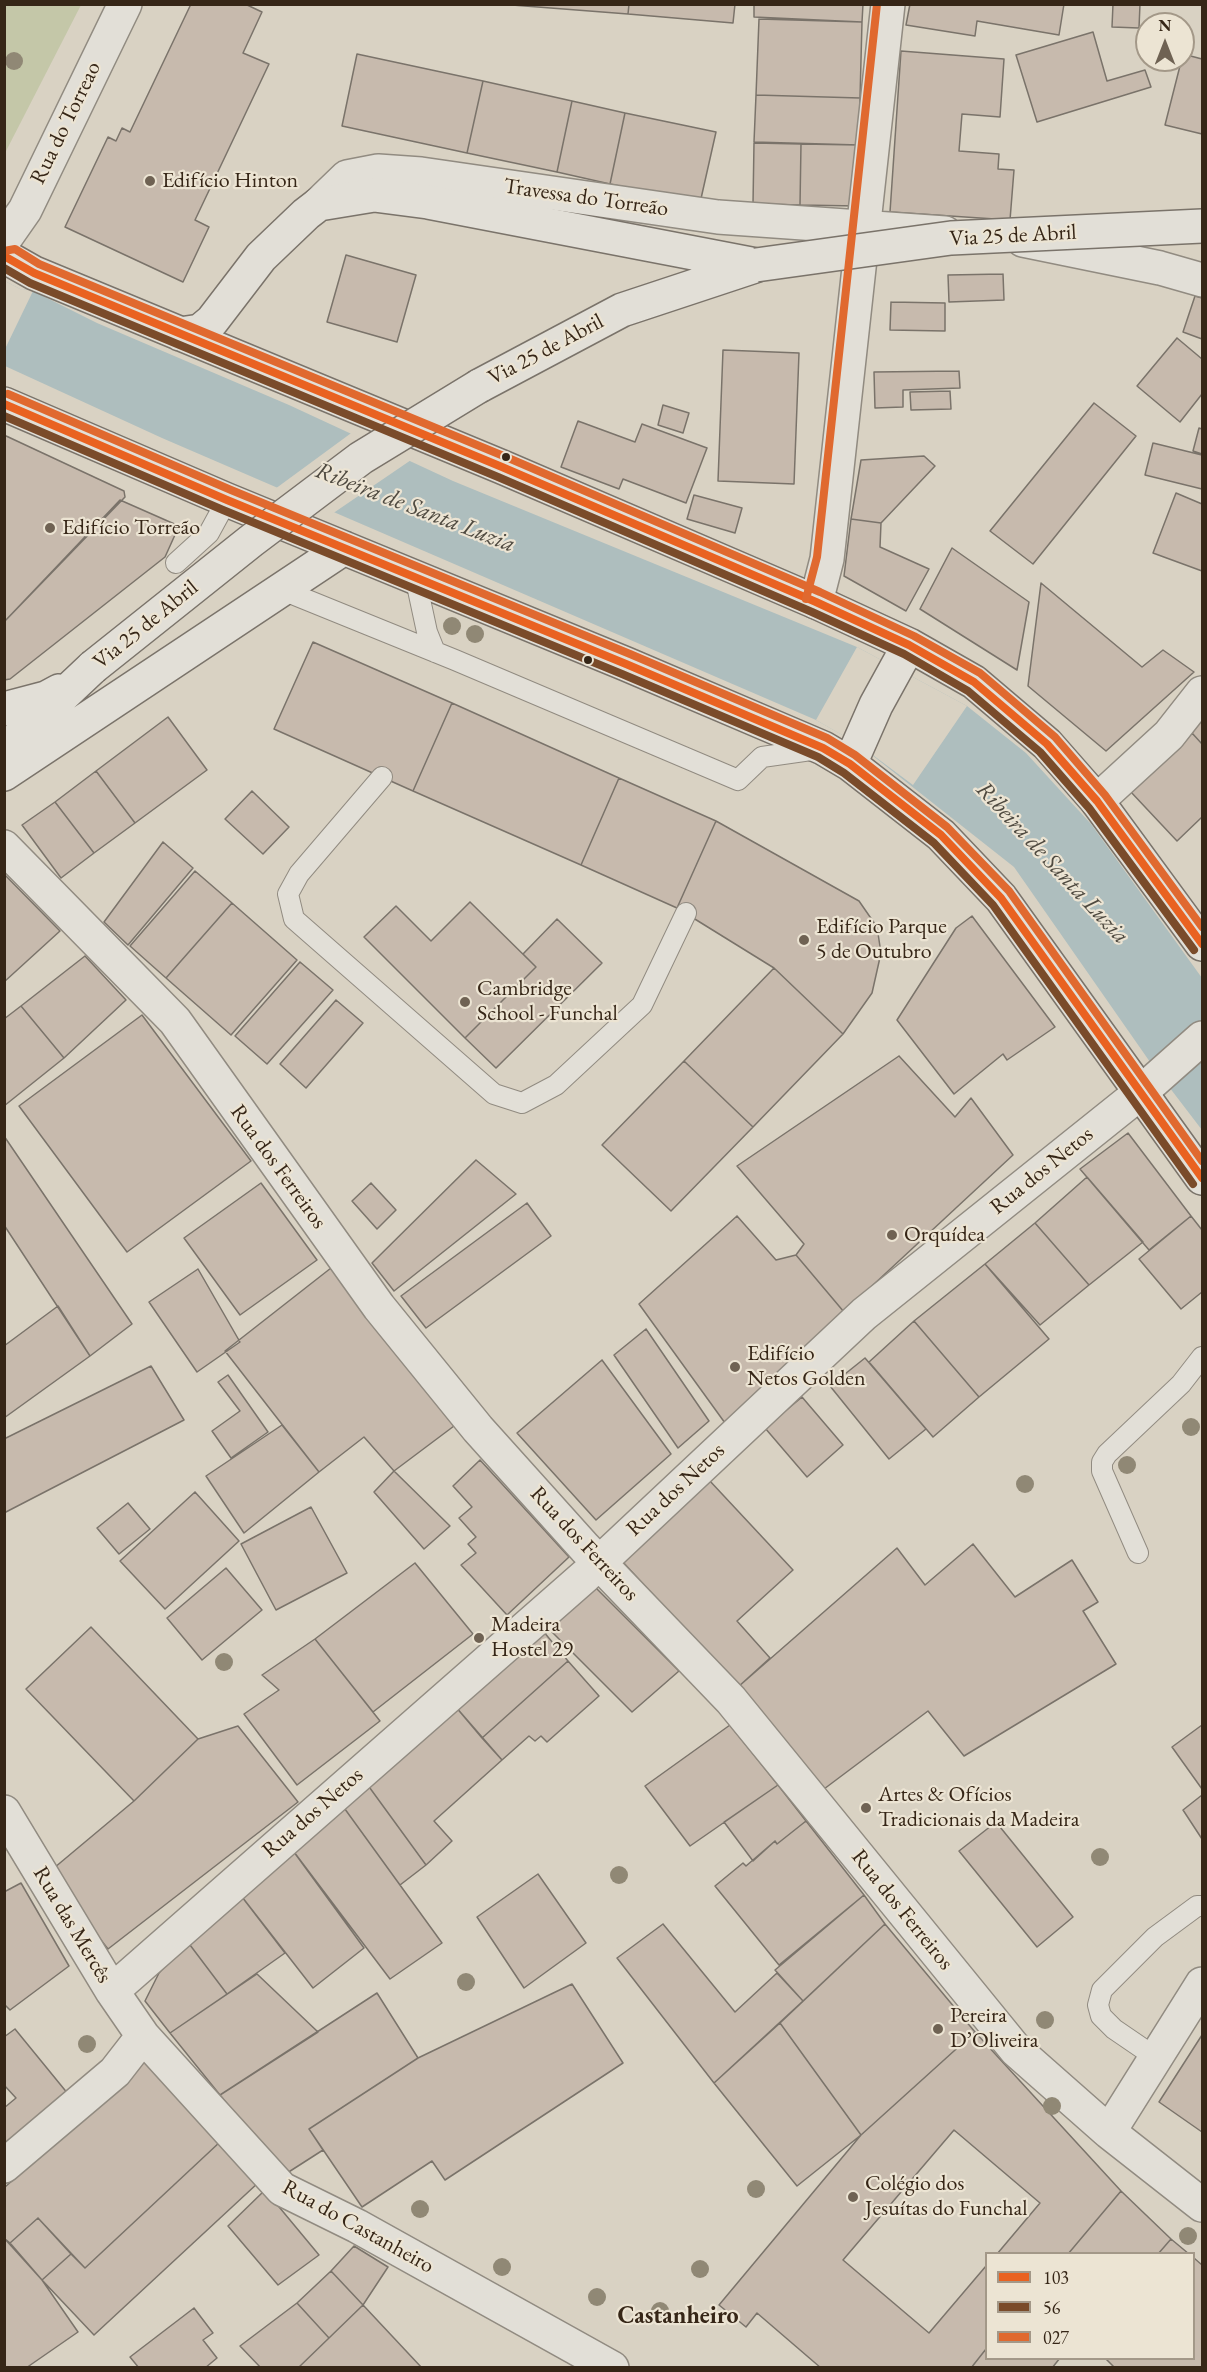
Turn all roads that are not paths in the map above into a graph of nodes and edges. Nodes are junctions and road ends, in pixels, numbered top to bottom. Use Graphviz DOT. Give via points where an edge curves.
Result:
graph roads {
  1 [pos="125,4"];
  2 [pos="888,4"];
  3 [pos="319,204"];
  4 [pos="865,225"];
  5 [pos="1203,226"];
  6 [pos="6,257"];
  7 [pos="756,266"];
  8 [pos="1203,280"];
  9 [pos="180,334"];
  10 [pos="4,404"];
  11 [pos="226,500"];
  12 [pos="344,548"];
  13 [pos="176,563"];
  14 [pos="415,576"];
  15 [pos="280,590"];
  16 [pos="816,602"];
  17 [pos="909,645"];
  18 [pos="435,652"];
  19 [pos="84,675"];
  20 [pos="1203,693"];
  21 [pos="4,709"];
  22 [pos="4,751"];
  23 [pos="836,756"];
  24 [pos="4,774"];
  25 [pos="382,777"];
  26 [pos="1097,801"];
  27 [pos="4,847"];
  28 [pos="686,914"];
  29 [pos="1203,944"];
  30 [pos="1203,1038"];
  31 [pos="1140,1093"];
  32 [pos="1203,1178"];
  33 [pos="1203,1357"];
  34 [pos="1138,1553"];
  35 [pos="600,1562"];
  36 [pos="4,1812"];
  37 [pos="1203,1906"];
  38 [pos="1203,1984"];
  39 [pos="112,1991"];
  40 [pos="143,2036"];
  41 [pos="1155,2056"];
  42 [pos="1109,2132"];
  43 [pos="4,2166"];
  44 [pos="1203,2205"];
  45 [pos="612,2367"];
  1 -- 6 [label="street, Rua do Torreao"];
  2 -- 4 [label="street"];
  3 -- 4 [label="street, Travessa do Torreão" via="347,177 378,171 718,217"];
  3 -- 7 [label="street" via="374,195 428,202"];
  3 -- 9 [label="street, Travessa do Torreão" via="261,257 212,321 200,331"];
  4 -- 8 [label="street, Travessa do Torreão" via="1022,240 1160,267"];
  4 -- 16 [label="street" via="827,559"];
  5 -- 7 [label="street, Via 25 de Abril, bridge" via="951,238"];
  6 -- 9 [label="street" via="34,273"];
  7 -- 19 [label="street, Via 25 de Abril, bridge" via="622,310 479,386 361,459"];
  9 -- 16 [label="street"];
  10 -- 11 [label="street"];
  11 -- 12 [label="street"];
  11 -- 13 [label="lane" via="209,533"];
  12 -- 14 [label="street"];
  12 -- 15 [label="street, Via 25 de Abril"];
  14 -- 18 [label="lane"];
  14 -- 23 [label="street"];
  15 -- 18 [label="lane"];
  15 -- 24 [label="street, Via 25 de Abril"];
  16 -- 17 [label="street"];
  17 -- 23 [label="street" via="880,697"];
  17 -- 26 [label="street" via="974,682 1047,744"];
  18 -- 23 [label="lane" via="738,780 762,757"];
  19 -- 21 [label="street" via="46,698"];
  19 -- 22 [label="street, Via 25 de Abril"];
  20 -- 26 [label="street" via="1169,735"];
  23 -- 31 [label="street" via="941,835 1001,898"];
  25 -- 28 [label="lane" via="299,874 288,894 294,919 494,1094 522,1103 556,1085 642,1005"];
  26 -- 29 [label="street"];
  27 -- 35 [label="street, Rua dos Ferreiros" via="175,1020 379,1307 478,1429"];
  30 -- 31 [label="street, Rua dos Netos"];
  31 -- 32 [label="street"];
  31 -- 35 [label="street, Rua dos Netos" via="864,1314"];
  33 -- 34 [label="lane" via="1102,1462 1102,1471"];
  35 -- 39 [label="street, Rua dos Netos"];
  35 -- 42 [label="street, Rua dos Ferreiros" via="731,1700 1016,2050"];
  36 -- 39 [label="street, Rua das Mercês"];
  37 -- 41 [label="lane" via="1197,1906 1155,1937 1102,1990 1098,2005 1101,2016"];
  38 -- 41 [label="street"];
  39 -- 40 [label="street, Rua das Mercês"];
  40 -- 43 [label="street" via="115,2072"];
  40 -- 45 [label="street, Rua do Castanheiro" via="282,2189 357,2226"];
  41 -- 42 [label="street"];
  42 -- 44 [label="street, Rua dos Ferreiros"];
}
